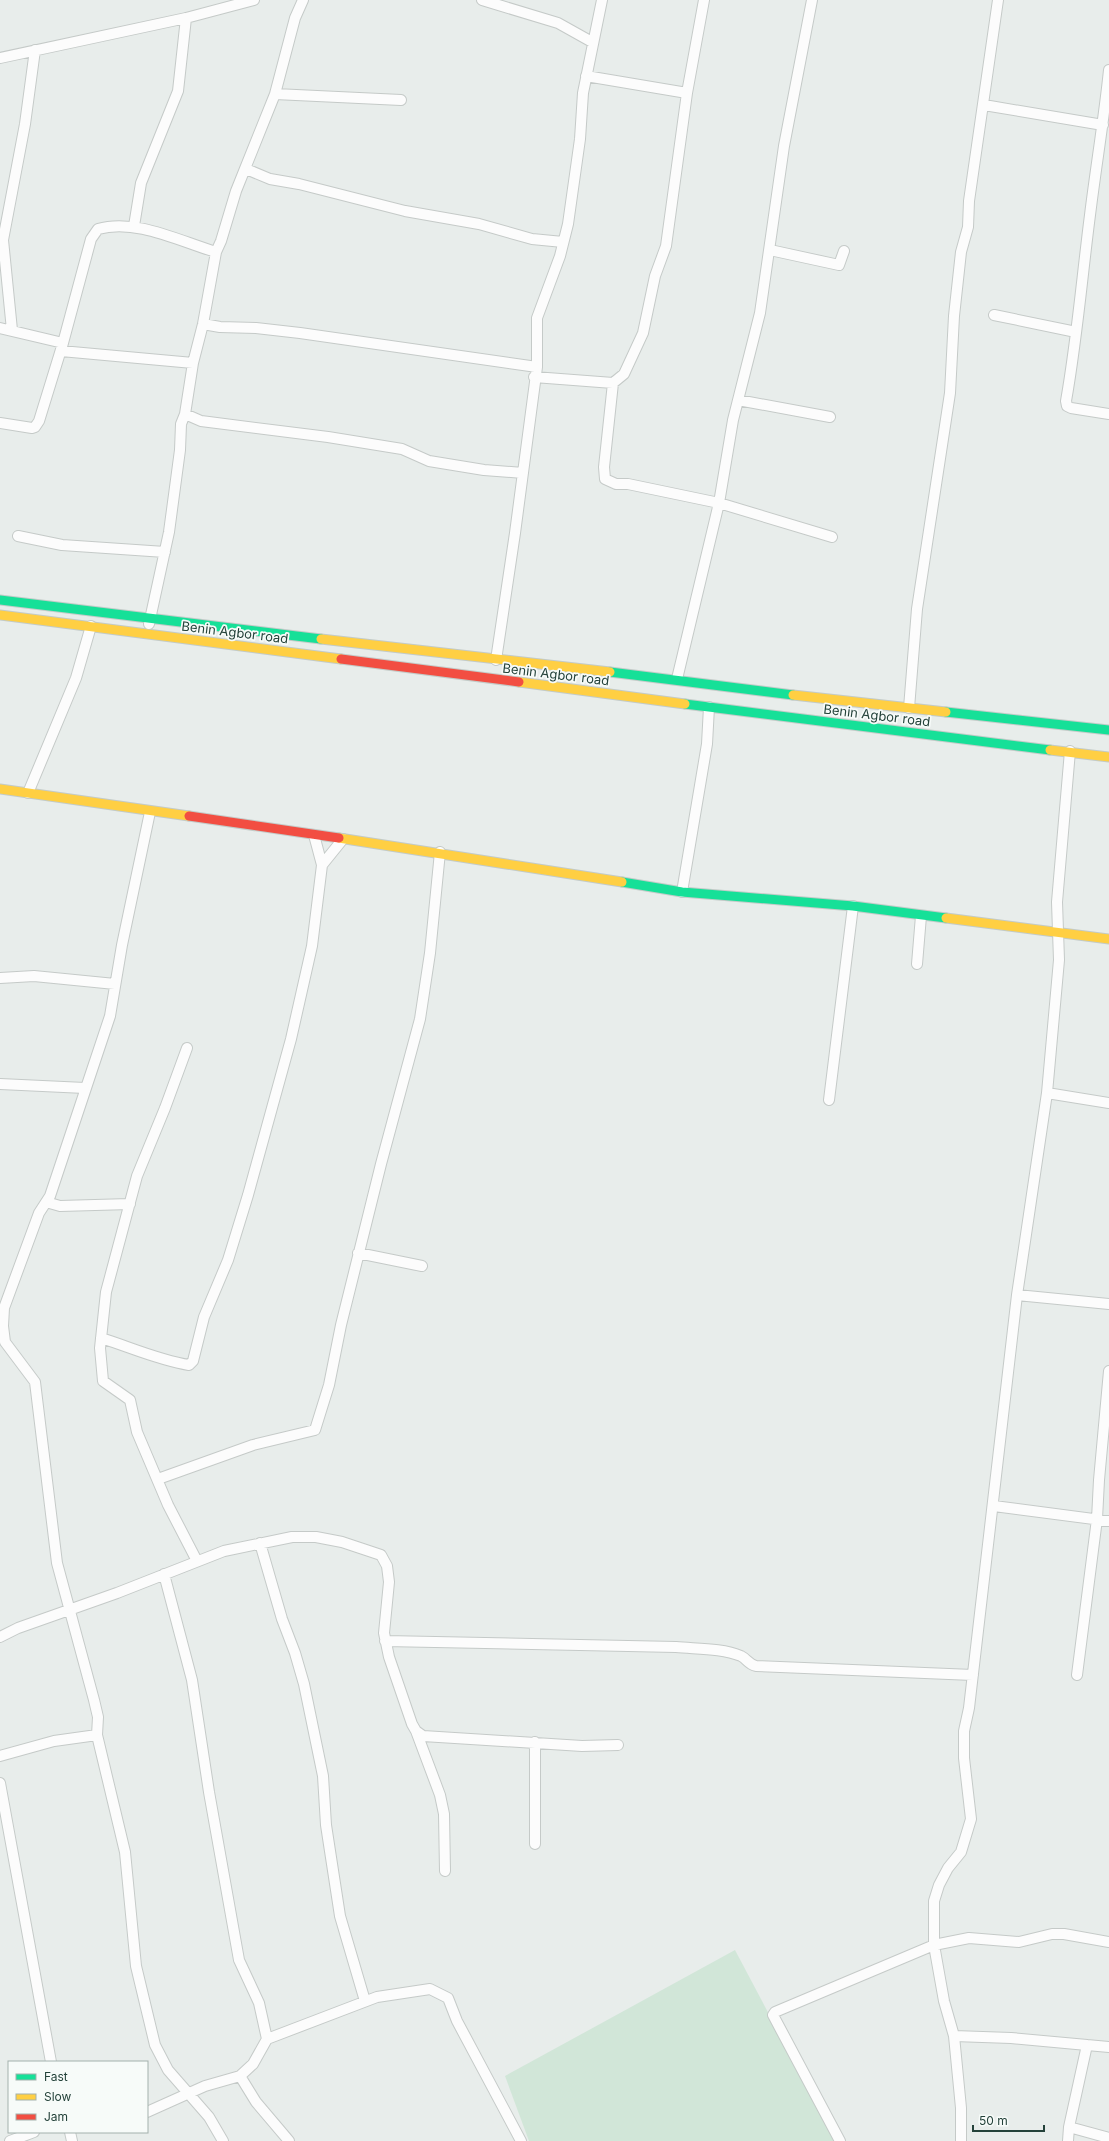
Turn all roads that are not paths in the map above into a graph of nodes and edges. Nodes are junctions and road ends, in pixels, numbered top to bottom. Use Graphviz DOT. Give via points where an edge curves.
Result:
graph roads {
  1 [pos="254,0"];
  2 [pos="482,0"];
  3 [pos="602,0"];
  4 [pos="704,0"];
  5 [pos="812,0"];
  6 [pos="998,0"];
  7 [pos="302,1"];
  8 [pos="186,18"];
  9 [pos="592,42"];
  10 [pos="35,50"];
  11 [pos="0,58"];
  12 [pos="1109,70"];
  13 [pos="586,76"];
  14 [pos="687,93"];
  15 [pos="275,94"];
  16 [pos="401,100"];
  17 [pos="984,105"];
  18 [pos="1104,125"];
  19 [pos="246,169"];
  20 [pos="134,226"];
  21 [pos="563,242"];
  22 [pos="770,250"];
  23 [pos="844,251"];
  24 [pos="216,252"];
  25 [pos="994,315"];
  26 [pos="203,324"];
  27 [pos="0,328"];
  28 [pos="12,330"];
  29 [pos="1076,332"];
  30 [pos="62,347"];
  31 [pos="193,363"];
  32 [pos="537,367"];
  33 [pos="534,377"];
  34 [pos="613,383"];
  35 [pos="738,400"];
  36 [pos="185,414"];
  37 [pos="1109,414"];
  38 [pos="830,417"];
  39 [pos="0,423"];
  40 [pos="523,473"];
  41 [pos="719,503"];
  42 [pos="18,536"];
  43 [pos="832,537"];
  44 [pos="165,552"];
  45 [pos="0,600"];
  46 [pos="0,615"];
  47 [pos="149,619"];
  48 [pos="91,626"];
  49 [pos="148,634"];
  50 [pos="496,660"];
  51 [pos="676,679"];
  52 [pos="709,707"];
  53 [pos="909,708"];
  54 [pos="1109,730"];
  55 [pos="1070,751"];
  56 [pos="1109,757"];
  57 [pos="0,789"];
  58 [pos="28,793"];
  59 [pos="150,812"];
  60 [pos="314,835"];
  61 [pos="343,839"];
  62 [pos="440,852"];
  63 [pos="322,865"];
  64 [pos="682,892"];
  65 [pos="853,906"];
  66 [pos="922,916"];
  67 [pos="1057,931"];
  68 [pos="1109,939"];
  69 [pos="917,964"];
  70 [pos="0,978"];
  71 [pos="115,984"];
  72 [pos="187,1048"];
  73 [pos="0,1084"];
  74 [pos="85,1088"];
  75 [pos="1047,1093"];
  76 [pos="829,1100"];
  77 [pos="1109,1103"];
  78 [pos="46,1202"];
  79 [pos="130,1204"];
  80 [pos="358,1253"];
  81 [pos="422,1266"];
  82 [pos="1017,1295"];
  83 [pos="1109,1304"];
  84 [pos="101,1338"];
  85 [pos="1109,1371"];
  86 [pos="158,1479"];
  87 [pos="994,1506"];
  88 [pos="1097,1519"];
  89 [pos="1109,1521"];
  90 [pos="260,1543"];
  91 [pos="197,1561"];
  92 [pos="164,1574"];
  93 [pos="71,1608"];
  94 [pos="0,1637"];
  95 [pos="385,1641"];
  96 [pos="973,1675"];
  97 [pos="1077,1675"];
  98 [pos="416,1731"];
  99 [pos="97,1735"];
  100 [pos="535,1742"];
  101 [pos="618,1746"];
  102 [pos="0,1756"];
  103 [pos="0,1783"];
  104 [pos="535,1844"];
  105 [pos="445,1871"];
  106 [pos="1109,1942"];
  107 [pos="934,1945"];
  108 [pos="365,2001"];
  109 [pos="954,2036"];
  110 [pos="267,2039"];
  111 [pos="1087,2046"];
  112 [pos="1109,2047"];
  113 [pos="51,2061"];
  114 [pos="240,2076"];
  115 [pos="188,2093"];
  116 [pos="148,2112"];
  117 [pos="1069,2127"];
  118 [pos="31,2133"];
  119 [pos="1109,2138"];
  120 [pos="10,2141"];
  121 [pos="223,2141"];
  122 [pos="289,2141"];
  123 [pos="521,2141"];
  124 [pos="840,2141"];
  125 [pos="961,2141"];
  126 [pos="1068,2141"];
  1 -- 8 [label="street"];
  2 -- 9 [label="street" via="558,23"];
  3 -- 9 [label="street"];
  4 -- 14 [label="street"];
  5 -- 22 [label="street" via="784,146"];
  6 -- 17 [label="street"];
  7 -- 15 [label="street"];
  8 -- 10 [label="street"];
  8 -- 20 [label="street" via="178,91 141,183"];
  9 -- 13 [label="street"];
  10 -- 11 [label="street"];
  10 -- 28 [label="street" via="25,124 3,240"];
  12 -- 18 [label="street"];
  13 -- 14 [label="street"];
  13 -- 21 [label="street" via="568,224"];
  14 -- 34 [label="street" via="666,246 655,276 643,333 624,374"];
  15 -- 16 [label="street"];
  15 -- 19 [label="street" via="257,135"];
  17 -- 18 [label="street"];
  17 -- 53 [label="street" via="968,201 968,227 961,252 954,316 950,393 917,609"];
  18 -- 29 [label="street"];
  19 -- 21 [label="street" via="270,179 404,211 479,224 532,239"];
  19 -- 24 [label="street"];
  20 -- 24 [label="street"];
  20 -- 30 [label="street" via="118,225 94,232"];
  21 -- 32 [label="street" via="537,318"];
  22 -- 23 [label="street" via="840,265"];
  22 -- 35 [label="street" via="760,313"];
  24 -- 26 [label="street"];
  25 -- 29 [label="street"];
  26 -- 31 [label="street"];
  26 -- 32 [label="street" via="300,333"];
  27 -- 28 [label="street"];
  28 -- 30 [label="street"];
  29 -- 37 [label="street" via="1067,406"];
  30 -- 31 [label="street"];
  30 -- 39 [label="street" via="35,426 32,428"];
  31 -- 36 [label="street"];
  32 -- 33 [label="street"];
  33 -- 34 [label="street"];
  33 -- 40 [label="street"];
  34 -- 41 [label="street" via="604,467 606,479 616,484 628,484"];
  35 -- 38 [label="street"];
  35 -- 41 [label="street" via="726,453"];
  36 -- 40 [label="street" via="201,421 402,449 429,461"];
  36 -- 44 [label="street" via="181,424 179,462"];
  40 -- 50 [label="street"];
  41 -- 43 [label="street"];
  41 -- 51 [label="street"];
  42 -- 44 [label="street" via="62,545"];
  44 -- 47 [label="street"];
  45 -- 47 [label="main road, Benin Agbor road"];
  46 -- 48 [label="main road, Benin Agbor road"];
  47 -- 49 [label="street"];
  47 -- 50 [label="main road, Benin Agbor road"];
  48 -- 49 [label="main road, Benin Agbor road"];
  48 -- 58 [label="street" via="76,678"];
  49 -- 52 [label="main road, Benin Agbor road"];
  50 -- 51 [label="main road, Benin Agbor road"];
  51 -- 53 [label="main road, Benin Agbor road" via="729,688"];
  52 -- 55 [label="main road, Benin Agbor road"];
  52 -- 64 [label="street" via="707,744"];
  53 -- 54 [label="main road, Benin Agbor road"];
  55 -- 56 [label="main road, Benin Agbor road"];
  55 -- 67 [label="street" via="1057,902"];
  57 -- 58 [label="main road"];
  58 -- 59 [label="main road"];
  59 -- 60 [label="main road"];
  59 -- 71 [label="street"];
  60 -- 61 [label="main road"];
  60 -- 63 [label="street"];
  61 -- 62 [label="main road"];
  61 -- 63 [label="street"];
  62 -- 64 [label="main road"];
  62 -- 80 [label="street" via="430,953 420,1019"];
  63 -- 84 [label="street" via="312,946 291,1039 248,1195 228,1260 204,1316 193,1361 189,1365 153,1357"];
  64 -- 65 [label="main road"];
  65 -- 66 [label="main road"];
  65 -- 76 [label="street"];
  66 -- 67 [label="main road"];
  66 -- 69 [label="street"];
  67 -- 68 [label="main road"];
  67 -- 75 [label="street" via="1059,960"];
  70 -- 71 [label="street" via="34,976"];
  71 -- 74 [label="street" via="110,1016"];
  72 -- 79 [label="street" via="137,1176"];
  73 -- 74 [label="street"];
  74 -- 78 [label="street"];
  75 -- 77 [label="street"];
  75 -- 82 [label="street"];
  78 -- 79 [label="street" via="60,1206"];
  78 -- 93 [label="street" via="39,1213 4,1308 3,1326 5,1342 35,1382 57,1563"];
  79 -- 84 [label="street" via="106,1292"];
  80 -- 81 [label="street"];
  80 -- 86 [label="street" via="329,1385 315,1430 253,1445"];
  82 -- 83 [label="street"];
  82 -- 87 [label="street"];
  84 -- 86 [label="street" via="103,1381 130,1400 137,1432"];
  85 -- 88 [label="street"];
  86 -- 91 [label="street" via="168,1506"];
  87 -- 88 [label="street"];
  87 -- 96 [label="street"];
  88 -- 89 [label="street"];
  88 -- 97 [label="street"];
  90 -- 91 [label="street" via="224,1551"];
  90 -- 95 [label="street" via="292,1537 316,1537 361,1547 381,1555 387,1566 389,1582 384,1620"];
  90 -- 108 [label="street" via="304,1684 323,1776 326,1825 340,1916"];
  91 -- 92 [label="street"];
  92 -- 93 [label="street"];
  92 -- 110 [label="street" via="192,1680 239,1960 259,2003"];
  93 -- 94 [label="street"];
  93 -- 99 [label="street" via="98,1717"];
  95 -- 96 [label="street" via="676,1647 722,1651 742,1657 750,1665 756,1666"];
  95 -- 98 [label="street"];
  96 -- 107 [label="street" via="964,1731 964,1758 971,1819 961,1852 948,1868 936,1896"];
  98 -- 100 [label="street" via="430,1738"];
  98 -- 105 [label="street" via="440,1795 444,1814"];
  99 -- 102 [label="street" via="54,1741"];
  99 -- 115 [label="street" via="125,1852 136,1966 152,2038 159,2056"];
  100 -- 101 [label="street"];
  100 -- 104 [label="street"];
  103 -- 113 [label="street"];
  106 -- 107 [label="street" via="1064,1934 1040,1936 1019,1942 960,1939"];
  107 -- 109 [label="street" via="944,2001"];
  107 -- 124 [label="street" via="774,2014"];
  108 -- 110 [label="street"];
  108 -- 123 [label="street" via="430,1988 448,1998"];
  109 -- 111 [label="street" via="1011,2038"];
  109 -- 125 [label="street" via="961,2108"];
  110 -- 114 [label="street" via="253,2064"];
  111 -- 112 [label="street"];
  111 -- 117 [label="street"];
  114 -- 115 [label="street"];
  114 -- 122 [label="street" via="256,2102"];
  115 -- 116 [label="street"];
  115 -- 121 [label="street" via="209,2117"];
  117 -- 119 [label="street"];
  117 -- 126 [label="street"];
  118 -- 120 [label="street"];
}
